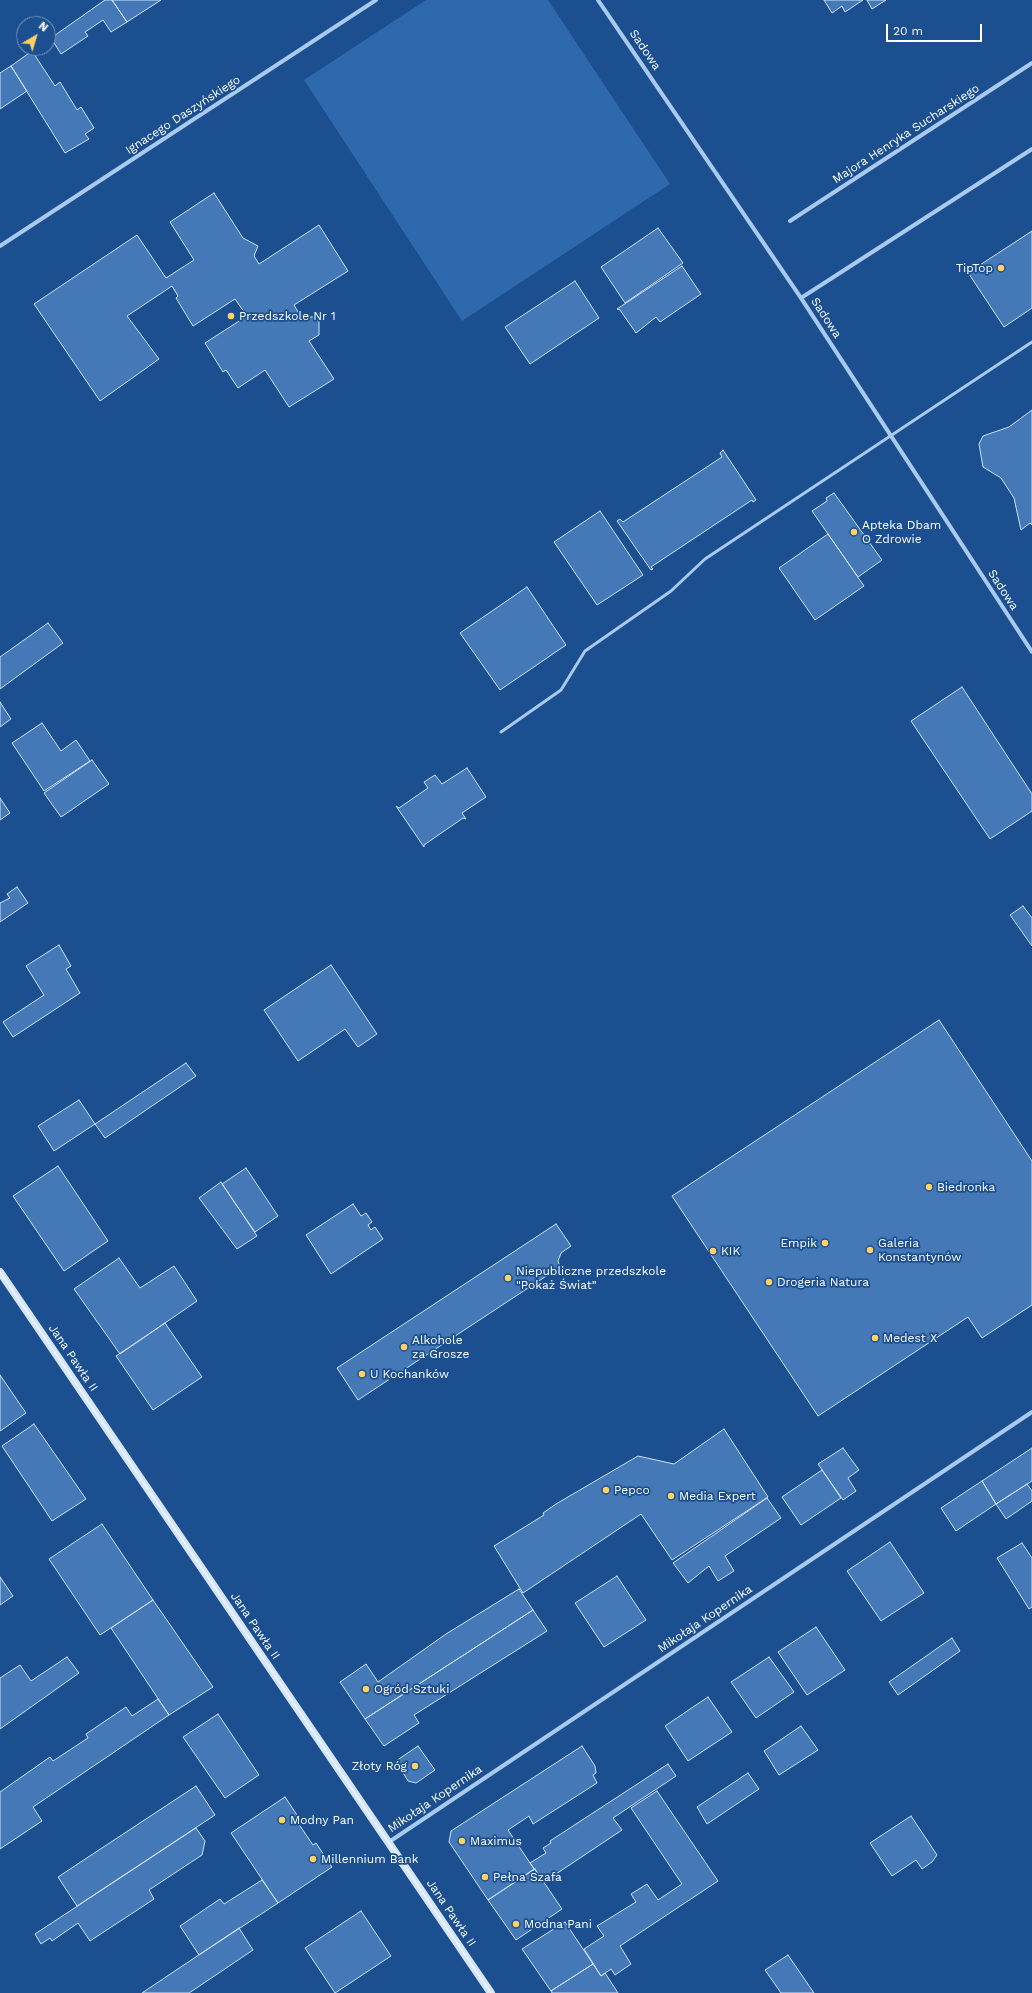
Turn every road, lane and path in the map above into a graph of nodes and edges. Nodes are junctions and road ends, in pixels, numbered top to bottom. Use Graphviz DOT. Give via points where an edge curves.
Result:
graph roads {
  1 [pos="376,0"];
  2 [pos="598,0"];
  3 [pos="1032,63"];
  4 [pos="1032,149"];
  5 [pos="790,221"];
  6 [pos="0,246"];
  7 [pos="801,298"];
  8 [pos="1032,342"];
  9 [pos="890,436"];
  10 [pos="1032,652"];
  11 [pos="501,732"];
  12 [pos="0,1272"];
  13 [pos="1032,1412"];
  14 [pos="388,1842"];
  15 [pos="491,1993"];
  1 -- 6 [label="street, Ignacego Daszyńskiego"];
  2 -- 7 [label="street, Sadowa"];
  3 -- 5 [label="street, Majora Henryka Sucharskiego"];
  4 -- 7 [label="street"];
  7 -- 9 [label="street, Sadowa"];
  8 -- 9 [label="lane"];
  9 -- 10 [label="street, Sadowa"];
  9 -- 11 [label="lane" via="705,558 671,591 585,651 561,690"];
  12 -- 14 [label="main road, Jana Pawła II"];
  13 -- 14 [label="street, Mikołaja Kopernika"];
  14 -- 15 [label="main road, Jana Pawła II"];
}
